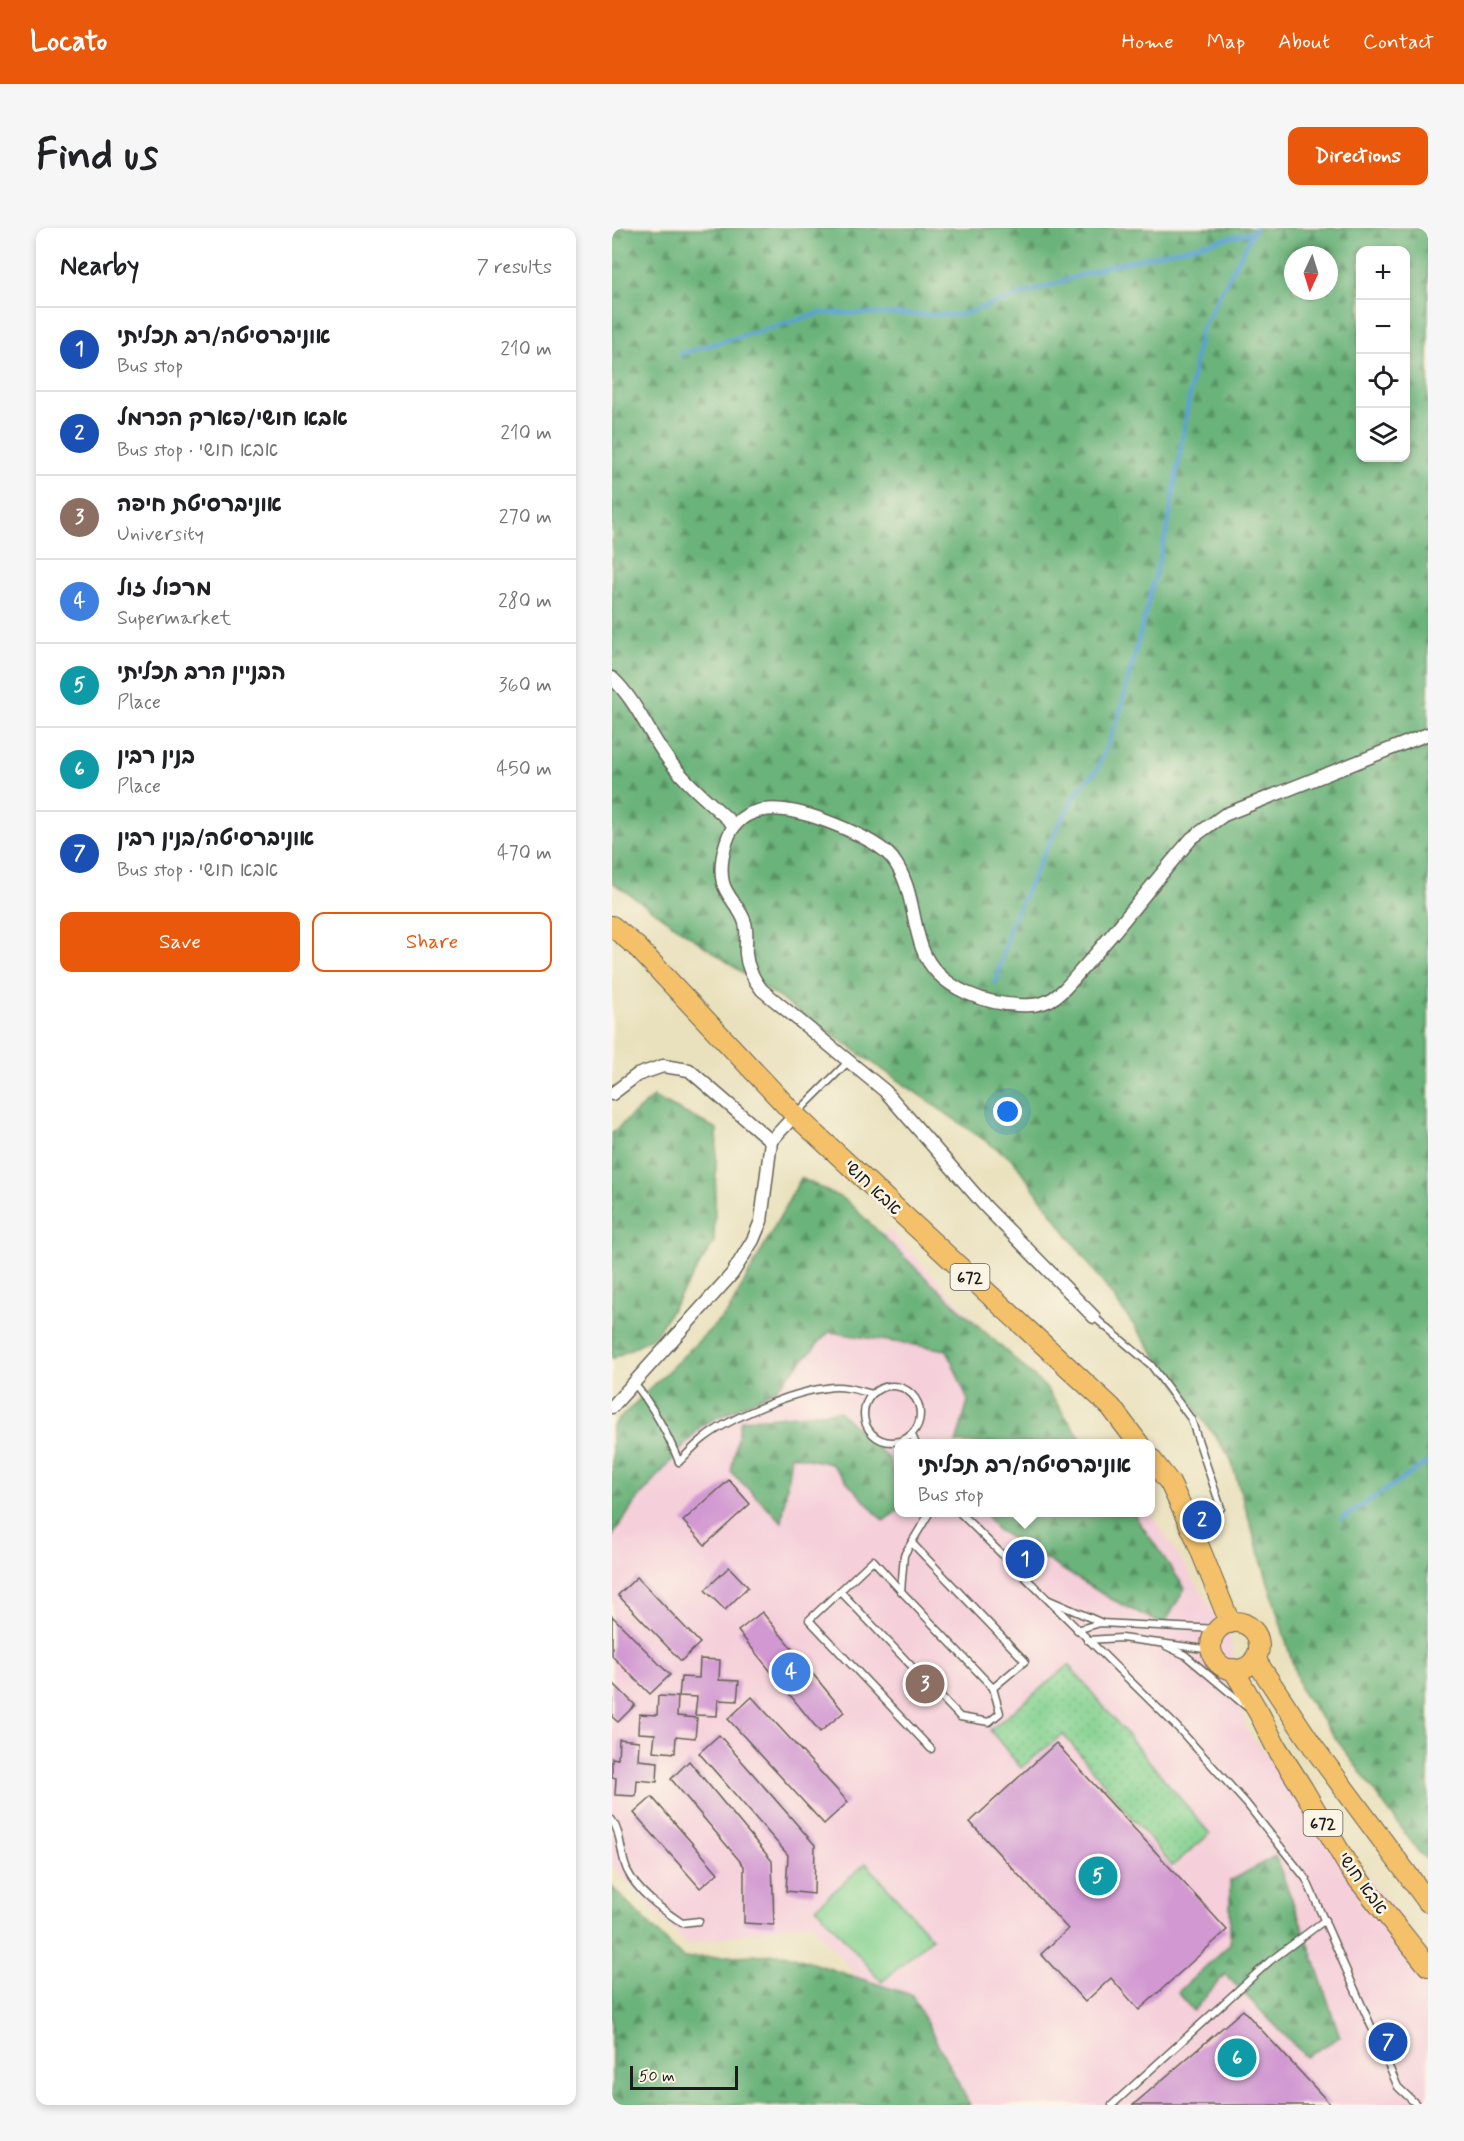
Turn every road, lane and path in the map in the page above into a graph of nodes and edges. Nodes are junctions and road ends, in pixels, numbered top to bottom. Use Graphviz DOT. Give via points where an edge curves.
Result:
graph roads {
  1 [pos="612,678"];
  2 [pos="1428,734"];
  3 [pos="734,825"];
  4 [pos="612,926"];
  5 [pos="849,1061"];
  6 [pos="612,1094"];
  7 [pos="795,1115"];
  8 [pos="771,1141"];
  9 [pos="1094,1317"];
  10 [pos="634,1383"];
  11 [pos="872,1394"];
  12 [pos="612,1407"];
  13 [pos="912,1435"];
  14 [pos="904,1439"];
  15 [pos="914,1439"];
  16 [pos="1136,1439"];
  17 [pos="894,1443"];
  18 [pos="1155,1463"];
  19 [pos="927,1517"];
  20 [pos="964,1517"];
  21 [pos="1194,1534"];
  22 [pos="912,1543"];
  23 [pos="840,1591"];
  24 [pos="901,1591"];
  25 [pos="1044,1598"];
  26 [pos="1101,1623"];
  27 [pos="1224,1626"];
  28 [pos="1077,1630"];
  29 [pos="1087,1640"];
  30 [pos="1160,1643"];
  31 [pos="1212,1650"];
  32 [pos="1254,1659"];
  33 [pos="1233,1669"];
  34 [pos="993,1688"];
  35 [pos="1260,1715"];
  36 [pos="931,1749"];
  37 [pos="612,1820"];
  38 [pos="1428,1902"];
  39 [pos="1325,1920"];
  40 [pos="699,1921"];
  41 [pos="1428,1966"];
  42 [pos="1112,2105"];
  43 [pos="1417,2105"];
  1 -- 3 [label="street" via="672,764"];
  2 -- 3 [label="street" via="1207,825 1069,983 1048,1001 1034,1005 989,1001 954,987 933,969 922,948 901,871 890,856 872,843 827,821 788,809 747,815"];
  3 -- 5 [label="street" via="721,872 724,885 745,921 746,955 753,979"];
  4 -- 7 [label="main road, אבא חושי / 672" via="637,947"];
  5 -- 7 [label="lane"];
  5 -- 9 [label="street" via="885,1091 986,1207"];
  6 -- 8 [label="street" via="637,1075 663,1066 689,1070"];
  7 -- 8 [label="street"];
  7 -- 16 [label="main road, אבא חושי / 672" via="1111,1407"];
  8 -- 10 [label="street" via="761,1221 744,1257"];
  9 -- 21 [label="lane" via="1151,1365 1191,1419 1221,1508"];
  10 -- 11 [label="lane" via="665,1427 679,1461 720,1428 781,1400 827,1387"];
  10 -- 12 [label="street"];
  11 -- 13 [label="lane" via="890,1386 909,1391 916,1398 921,1417"];
  11 -- 17 [label="lane" via="864,1410 866,1427 887,1443"];
  13 -- 14 [label="lane"];
  13 -- 15 [label="lane"];
  18 -- 21 [label="main road" via="1170,1483"];
  19 -- 22 [label="lane"];
  20 -- 25 [label="lane"];
  21 -- 27 [label="main road"];
  22 -- 24 [label="lane" via="904,1555"];
  22 -- 34 [label="lane" via="1025,1661"];
  23 -- 24 [label="lane" via="873,1560"];
  23 -- 34 [label="lane" via="960,1717 990,1722 1000,1713"];
  23 -- 36 [label="lane" via="809,1620"];
  24 -- 34 [label="lane"];
  25 -- 26 [label="lane"];
  25 -- 28 [label="lane"];
  26 -- 27 [label="lane"];
  26 -- 28 [label="lane"];
  27 -- 31 [label="main road" via="1213,1635"];
  27 -- 32 [label="main road, 672" via="1244,1624 1254,1633 1258,1646"];
  28 -- 29 [label="lane"];
  29 -- 30 [label="lane" via="1120,1638"];
  29 -- 39 [label="lane" via="1246,1803 1306,1879"];
  30 -- 31 [label="lane"];
  30 -- 35 [label="lane" via="1185,1655"];
  31 -- 33 [label="main road, אבא חושי / 672" via="1217,1661"];
  32 -- 33 [label="main road" via="1245,1667"];
  32 -- 38 [label="main road, 672" via="1314,1748"];
  33 -- 35 [label="main road, אבא חושי / 672"];
  35 -- 41 [label="main road, אבא חושי / 672" via="1350,1869"];
  37 -- 40 [label="lane" via="617,1826 627,1870 642,1891 682,1923"];
  39 -- 42 [label="lane" via="1270,1961"];
  39 -- 43 [label="lane" via="1398,2087"];
}
